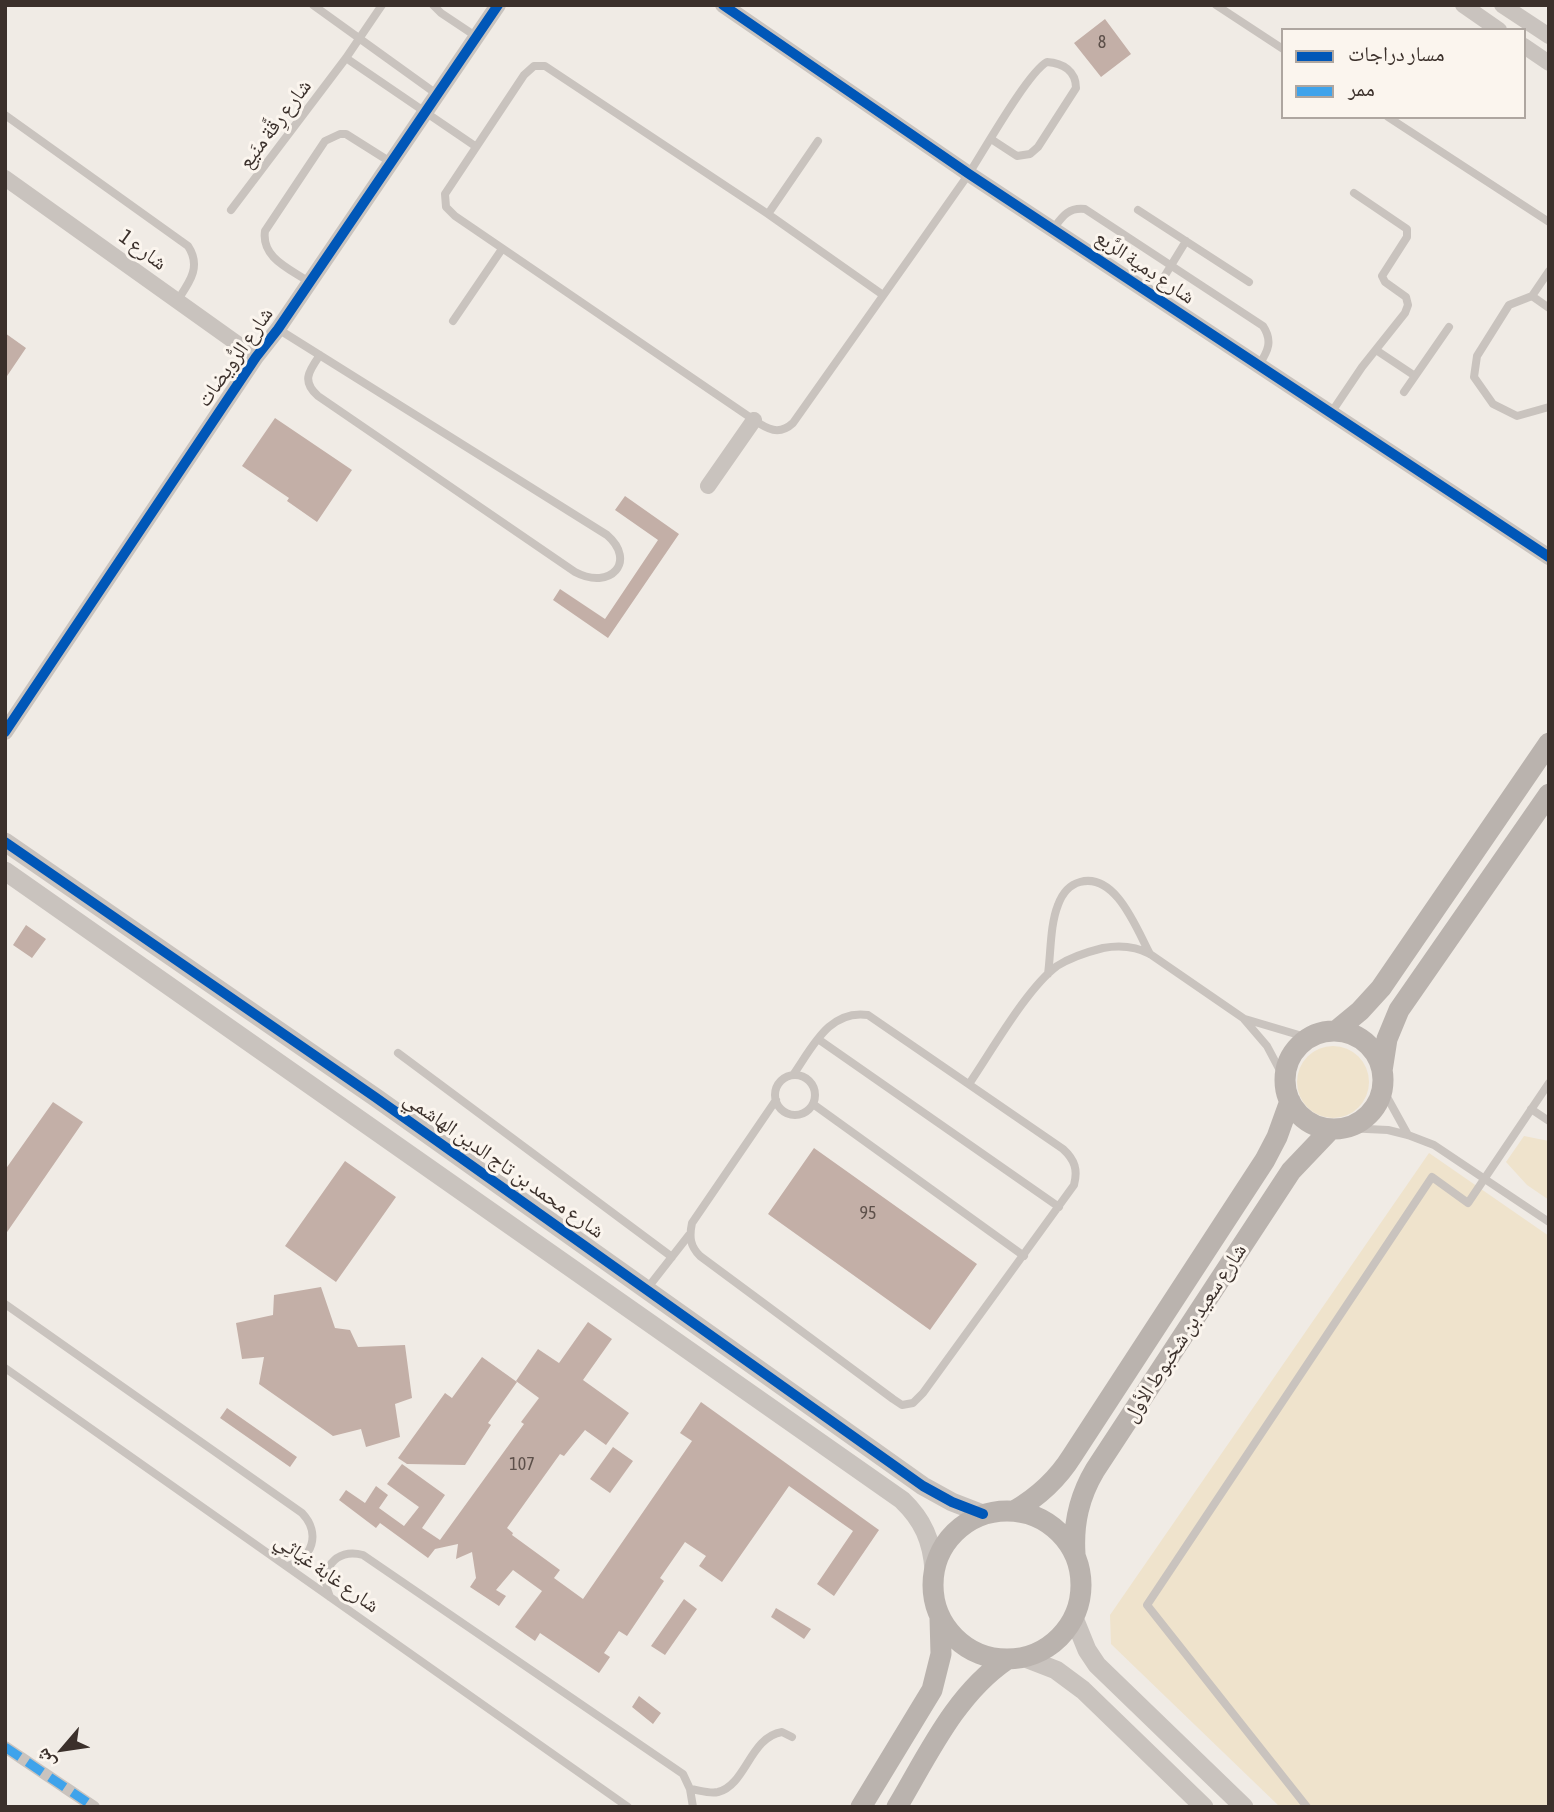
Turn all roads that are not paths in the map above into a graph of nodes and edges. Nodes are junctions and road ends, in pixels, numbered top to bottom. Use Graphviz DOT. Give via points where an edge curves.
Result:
graph roads {
  1 [pos="313,5"];
  2 [pos="382,5"];
  3 [pos="433,5"];
  4 [pos="498,5"];
  5 [pos="723,5"];
  6 [pos="1216,5"];
  7 [pos="1463,5"];
  8 [pos="1502,5"];
  9 [pos="1497,28"];
  10 [pos="1549,36"];
  11 [pos="477,37"];
  12 [pos="359,40"];
  13 [pos="1526,47"];
  14 [pos="1281,48"];
  15 [pos="346,58"];
  16 [pos="1549,62"];
  17 [pos="438,95"];
  18 [pos="426,112"];
  19 [pos="5,115"];
  20 [pos="1391,119"];
  21 [pos="992,139"];
  22 [pos="818,141"];
  23 [pos="475,146"];
  24 [pos="392,163"];
  25 [pos="969,174"];
  26 [pos="5,178"];
  27 [pos="1354,193"];
  28 [pos="231,210"];
  29 [pos="1138,210"];
  30 [pos="768,214"];
  31 [pos="1549,222"];
  32 [pos="1053,229"];
  33 [pos="1186,241"];
  34 [pos="502,249"];
  35 [pos="1172,264"];
  36 [pos="1549,271"];
  37 [pos="309,282"];
  38 [pos="1249,282"];
  39 [pos="883,295"];
  40 [pos="1153,295"];
  41 [pos="1532,296"];
  42 [pos="177,301"];
  43 [pos="1549,309"];
  44 [pos="453,321"];
  45 [pos="1449,327"];
  46 [pos="278,329"];
  47 [pos="1376,350"];
  48 [pos="320,355"];
  49 [pos="256,357"];
  50 [pos="1259,365"];
  51 [pos="1415,376"];
  52 [pos="1404,392"];
  53 [pos="1549,407"];
  54 [pos="1331,413"];
  55 [pos="754,420"];
  56 [pos="708,486"];
  57 [pos="1548,556"];
  58 [pos="5,732"];
  59 [pos="1549,743"];
  60 [pos="1549,794"];
  61 [pos="5,842"];
  62 [pos="5,871"];
  63 [pos="1150,954"];
  64 [pos="1048,974"];
  65 [pos="1242,1018"];
  66 [pos="1336,1030"];
  67 [pos="1309,1038"];
  68 [pos="818,1039"];
  69 [pos="398,1053"];
  70 [pos="793,1075"];
  71 [pos="1285,1080"];
  72 [pos="1382,1080"];
  73 [pos="1549,1083"];
  74 [pos="969,1084"];
  75 [pos="776,1100"];
  76 [pos="1290,1101"];
  77 [pos="813,1104"];
  78 [pos="1531,1109"];
  79 [pos="1549,1121"];
  80 [pos="1339,1129"];
  81 [pos="1408,1135"];
  82 [pos="1484,1179"];
  83 [pos="1059,1207"];
  84 [pos="1549,1222"];
  85 [pos="689,1235"];
  86 [pos="1024,1256"];
  87 [pos="672,1257"];
  88 [pos="646,1290"];
  89 [pos="5,1304"];
  90 [pos="5,1368"];
  91 [pos="1014,1511"];
  92 [pos="983,1514"];
  93 [pos="1075,1554"];
  94 [pos="287,1566"];
  95 [pos="934,1570"];
  96 [pos="330,1597"];
  97 [pos="939,1616"];
  98 [pos="1074,1618"];
  99 [pos="1016,1659"];
  100 [pos="792,1737"];
  101 [pos="5,1747"];
  102 [pos="690,1789"];
  103 [pos="94,1807"];
  104 [pos="628,1807"];
  105 [pos="693,1807"];
  106 [pos="860,1807"];
  107 [pos="897,1807"];
  108 [pos="1205,1807"];
  109 [pos="1244,1807"];
  110 [pos="1307,1807"];
  1 -- 12 [label="lane"];
  2 -- 12 [label="lane, شارع رِقَّة منَيع"];
  3 -- 11 [label="lane"];
  4 -- 11 [label="street, شارع الرُّويضات"];
  5 -- 25 [label="street, شارع دِمية الرَّبع"];
  6 -- 14 [label="lane"];
  7 -- 9 [label="street"];
  8 -- 10 [label="street"];
  11 -- 17 [label="street, شارع الرُّويضات"];
  12 -- 15 [label="lane, شارع رِقَّة منَيع"];
  12 -- 17 [label="lane"];
  13 -- 16 [label="street"];
  15 -- 18 [label="lane"];
  15 -- 28 [label="lane, شارع رِقَّة منَيع"];
  17 -- 18 [label="street, شارع الرُّويضات"];
  18 -- 23 [label="lane"];
  18 -- 24 [label="street, شارع الرُّويضات"];
  19 -- 42 [label="lane" via="188,246 194,273"];
  20 -- 31 [label="lane"];
  21 -- 21 [label="lane" via="1017,156 1030,154 1076,88 1071,72 1055,62 1042,65"];
  21 -- 25 [label="lane"];
  22 -- 30 [label="lane"];
  23 -- 30 [label="lane" via="524,75 534,66 545,66"];
  23 -- 34 [label="lane" via="449,187 446,207"];
  24 -- 37 [label="street, شارع الرُّويضات"];
  24 -- 37 [label="lane" via="346,134 325,141 264,239 273,258"];
  25 -- 32 [label="street, شارع دِمية الرَّبع"];
  25 -- 39 [label="lane"];
  26 -- 42 [label="street, شارع 1"];
  27 -- 47 [label="lane" via="1404,225 1408,233 1382,275 1406,296 1407,309"];
  29 -- 33 [label="lane"];
  30 -- 39 [label="lane"];
  32 -- 35 [label="lane" via="1066,213 1084,209"];
  32 -- 40 [label="street, شارع دِمية الرَّبع"];
  33 -- 35 [label="lane"];
  33 -- 38 [label="lane"];
  34 -- 44 [label="lane"];
  34 -- 55 [label="lane"];
  35 -- 40 [label="lane"];
  35 -- 50 [label="lane" via="1264,326 1269,346"];
  36 -- 41 [label="lane"];
  37 -- 46 [label="street, شارع الرُّويضات"];
  39 -- 55 [label="lane" via="788,428 771,430"];
  40 -- 50 [label="street, شارع دِمية الرَّبع"];
  41 -- 43 [label="lane"];
  41 -- 53 [label="lane" via="1509,305 1477,356 1474,377 1493,404 1517,416"];
  42 -- 49 [label="street, شارع 1"];
  45 -- 51 [label="lane"];
  46 -- 48 [label="lane"];
  46 -- 49 [label="street, شارع الرُّويضات"];
  47 -- 51 [label="lane"];
  47 -- 54 [label="lane"];
  48 -- 48 [label="lane" via="607,535 617,545 620,563 616,570 596,579 575,572 318,396 307,378"];
  49 -- 58 [label="street, شارع الرُّويضات"];
  50 -- 54 [label="street, شارع دِمية الرَّبع"];
  51 -- 52 [label="lane"];
  54 -- 57 [label="street, شارع دِمية الرَّبع"];
  55 -- 56 [label="street"];
  59 -- 66 [label="main road" via="1381,988"];
  60 -- 72 [label="main road" via="1399,1010 1387,1039"];
  61 -- 88 [label="street, شارع محمد بن تاج الدين الهاشمي"];
  62 -- 95 [label="street, شارع محمد بن تاج الدين الهاشمي" via="902,1500 926,1531"];
  63 -- 64 [label="lane" via="1140,948 1108,947 1070,959"];
  63 -- 64 [label="lane" via="1116,895 1098,883 1079,882 1066,890 1058,905"];
  63 -- 65 [label="lane"];
  64 -- 74 [label="lane"];
  65 -- 67 [label="lane"];
  65 -- 71 [label="lane" via="1267,1046"];
  66 -- 67 [label="main road"];
  66 -- 72 [label="main road" via="1371,1048"];
  67 -- 71 [label="main road" via="1296,1049"];
  68 -- 70 [label="lane"];
  68 -- 74 [label="lane" via="842,1018 868,1015"];
  68 -- 83 [label="lane"];
  69 -- 87 [label="lane"];
  70 -- 75 [label="lane" via="777,1087"];
  70 -- 77 [label="lane" via="805,1078 813,1087"];
  71 -- 76 [label="main road"];
  72 -- 80 [label="main road" via="1378,1102 1370,1114"];
  72 -- 81 [label="lane"];
  73 -- 78 [label="lane"];
  74 -- 83 [label="lane" via="1070,1156 1077,1175"];
  75 -- 77 [label="lane" via="783,1111 795,1115"];
  75 -- 85 [label="lane" via="699,1211"];
  76 -- 80 [label="main road" via="1306,1121"];
  76 -- 91 [label="main road, شارع سعيد بن شخبوط الأول" via="1265,1160 1063,1470 1041,1493"];
  77 -- 86 [label="lane"];
  78 -- 79 [label="lane"];
  78 -- 82 [label="lane"];
  80 -- 81 [label="lane"];
  80 -- 93 [label="main road, شارع سعيد بن شخبوط الأول" via="1291,1171 1095,1470 1075,1519"];
  81 -- 82 [label="lane" via="1434,1145"];
  82 -- 84 [label="lane"];
  82 -- 110 [label="lane" via="1468,1203 1432,1177 1147,1605"];
  83 -- 86 [label="lane"];
  85 -- 86 [label="lane" via="700,1256 902,1405 918,1399"];
  85 -- 87 [label="lane"];
  87 -- 88 [label="lane"];
  88 -- 92 [label="street, شارع محمد بن تاج الدين الهاشمي" via="923,1486"];
  89 -- 94 [label="lane" via="302,1513 311,1526 313,1541 307,1555"];
  90 -- 94 [label="lane, شارع غابة غيَاثِي"];
  91 -- 92 [label="main road"];
  91 -- 93 [label="main road" via="1050,1524"];
  92 -- 95 [label="main road" via="956,1530"];
  93 -- 98 [label="main road" via="1081,1579"];
  94 -- 96 [label="lane, شارع غابة غيَاثِي"];
  95 -- 97 [label="main road"];
  96 -- 102 [label="lane" via="325,1580 331,1563 346,1553 363,1555 677,1769"];
  96 -- 104 [label="lane, شارع غابة غيَاثِي"];
  97 -- 99 [label="main road" via="966,1647 979,1654"];
  97 -- 106 [label="main road" via="942,1654 932,1690"];
  98 -- 99 [label="main road" via="1059,1639 1038,1654"];
  98 -- 109 [label="street" via="1097,1665"];
  99 -- 107 [label="main road" via="991,1670 966,1695"];
  99 -- 108 [label="street" via="1056,1670 1083,1690"];
  100 -- 102 [label="lane" via="782,1731 772,1734 722,1790"];
  101 -- 103 [label="street"];
  102 -- 105 [label="lane"];
}
